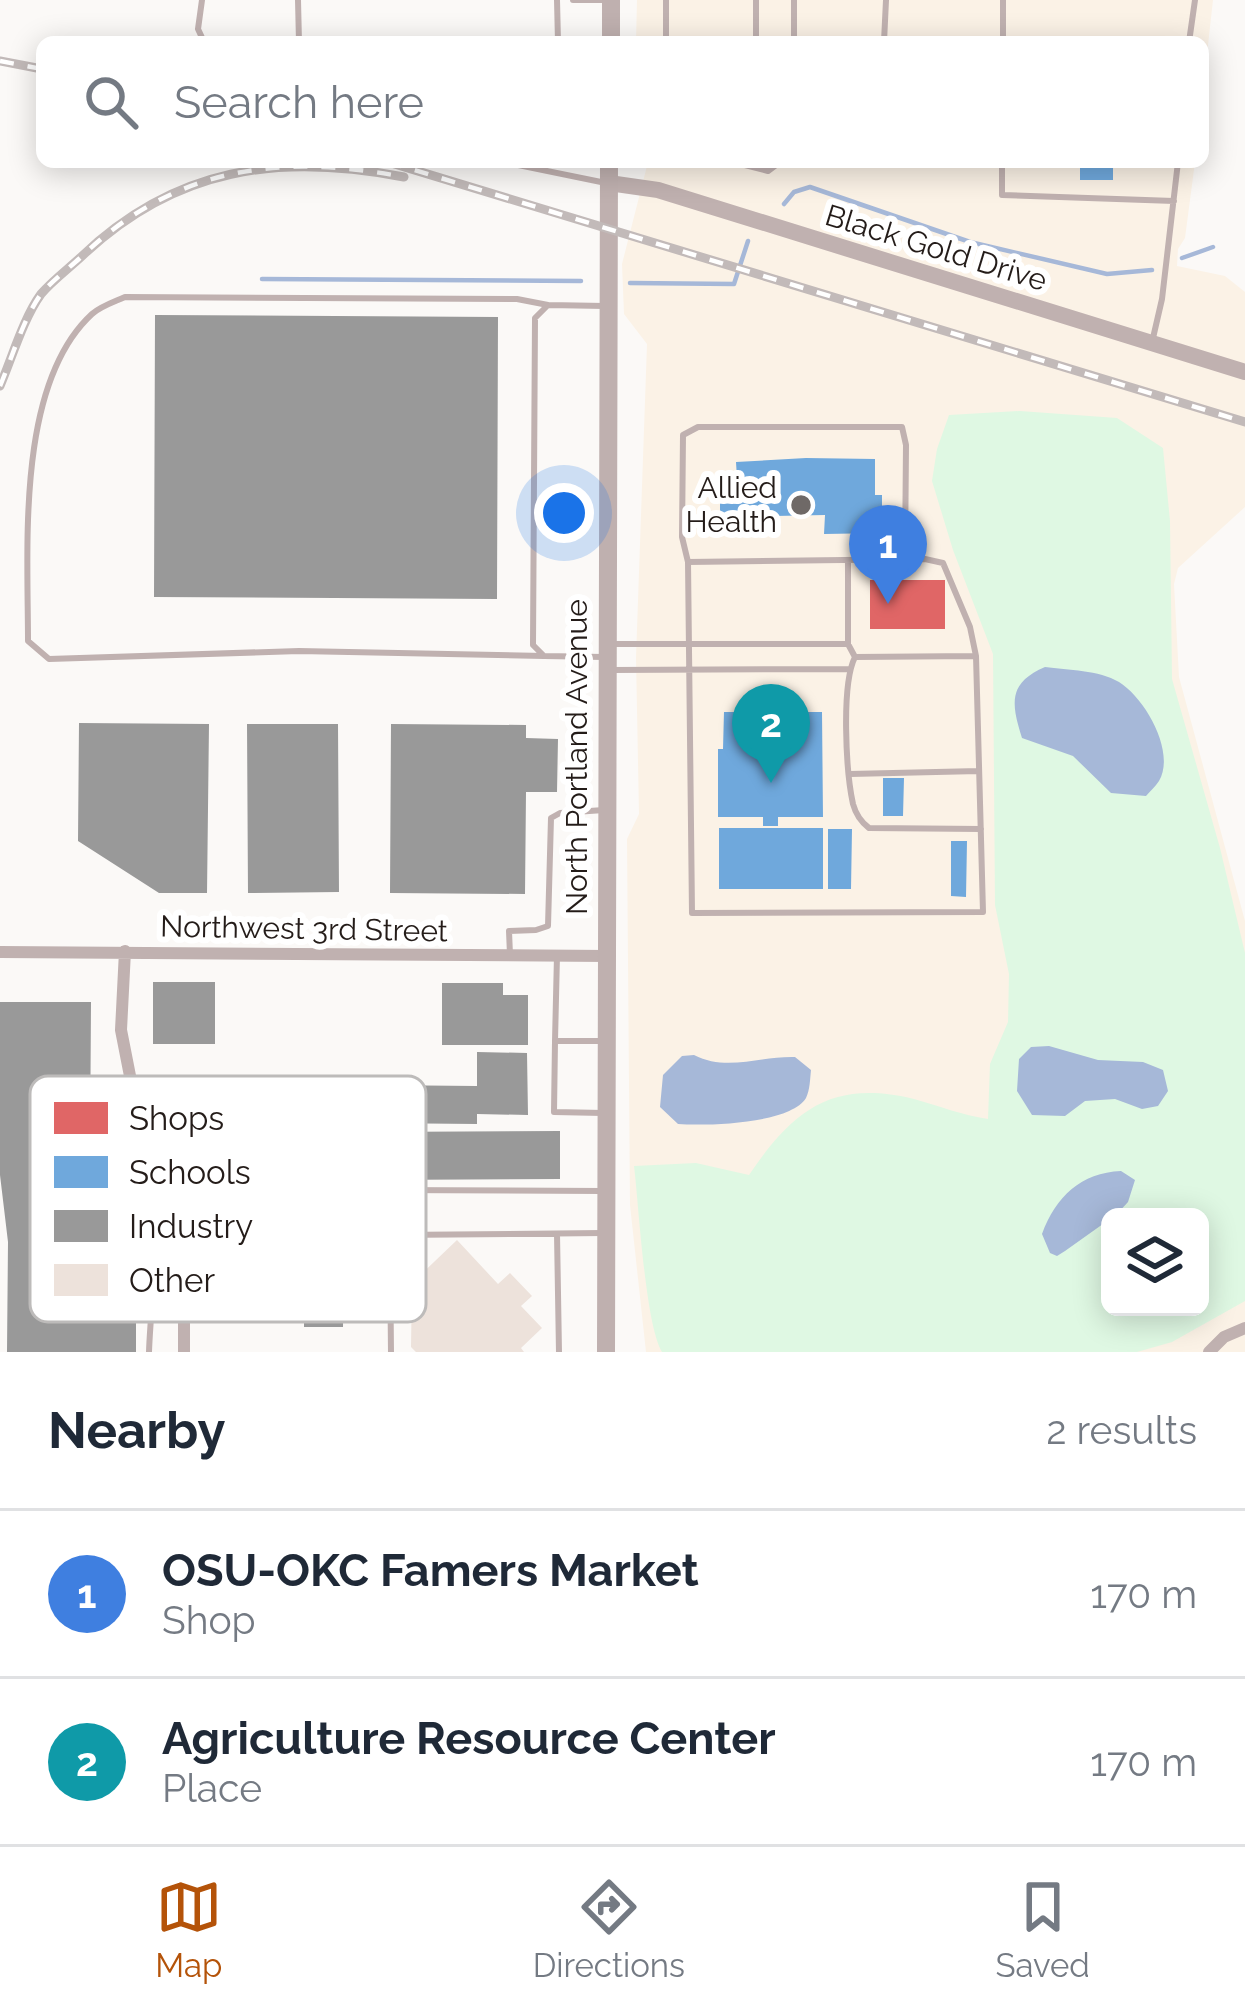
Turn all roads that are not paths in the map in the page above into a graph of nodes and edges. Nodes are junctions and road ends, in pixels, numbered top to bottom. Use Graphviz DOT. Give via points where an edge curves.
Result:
graph roads {
  1 [pos="202,0"];
  2 [pos="298,0"];
  3 [pos="557,0"];
  4 [pos="573,0"];
  5 [pos="611,0"];
  6 [pos="666,0"];
  7 [pos="756,0"];
  8 [pos="794,0"];
  9 [pos="886,0"];
  10 [pos="1003,0"];
  11 [pos="1195,0"];
  12 [pos="201,36"];
  13 [pos="299,36"];
  14 [pos="558,36"];
  15 [pos="610,36"];
  16 [pos="666,36"];
  17 [pos="756,36"];
  18 [pos="794,36"];
  19 [pos="884,36"];
  20 [pos="1003,36"];
  21 [pos="1191,36"];
  22 [pos="533,168"];
  23 [pos="609,168"];
  24 [pos="1002,168"];
  25 [pos="1177,168"];
  26 [pos="609,183"];
  27 [pos="1174,201"];
  28 [pos="548,305"];
  29 [pos="608,306"];
  30 [pos="1152,342"];
  31 [pos="1245,372"];
  32 [pos="848,560"];
  33 [pos="905,560"];
  34 [pos="688,562"];
  35 [pos="848,644"];
  36 [pos="690,645"];
  37 [pos="544,656"];
  38 [pos="976,656"];
  39 [pos="608,657"];
  40 [pos="855,657"];
  41 [pos="849,669"];
  42 [pos="690,671"];
  43 [pos="979,771"];
  44 [pos="850,774"];
  45 [pos="607,810"];
  46 [pos="980,829"];
  47 [pos="124,951"];
  48 [pos="0,952"];
  49 [pos="510,955"];
  50 [pos="556,955"];
  51 [pos="607,956"];
  52 [pos="555,1041"];
  53 [pos="607,1042"];
  54 [pos="130,1076"];
  55 [pos="607,1113"];
  56 [pos="426,1190"];
  57 [pos="606,1190"];
  58 [pos="606,1233"];
  59 [pos="557,1234"];
  60 [pos="426,1235"];
  61 [pos="150,1322"];
  62 [pos="391,1322"];
  63 [pos="1245,1328"];
  64 [pos="149,1352"];
  65 [pos="391,1352"];
  66 [pos="559,1352"];
  67 [pos="606,1352"];
  68 [pos="1209,1352"];
  1 -- 12 [label="lane"];
  2 -- 13 [label="lane"];
  3 -- 14 [label="lane"];
  4 -- 5 [label="lane"];
  5 -- 15 [label="main road"];
  6 -- 16 [label="lane"];
  7 -- 17 [label="lane"];
  8 -- 18 [label="lane"];
  9 -- 19 [label="lane"];
  10 -- 20 [label="lane"];
  11 -- 21 [label="lane"];
  22 -- 26 [label="lane"];
  23 -- 26 [label="main road, North Portland Avenue"];
  24 -- 27 [label="lane" via="1002,195"];
  25 -- 27 [label="lane"];
  26 -- 29 [label="main road, North Portland Avenue"];
  26 -- 30 [label="street, Black Gold Drive" via="658,190"];
  27 -- 30 [label="lane"];
  28 -- 29 [label="lane"];
  28 -- 37 [label="lane" via="535,318 532,645"];
  28 -- 37 [label="lane" via="517,298 125,297 95,310 74,336 37,425 29,495 28,641 49,659 298,651"];
  29 -- 39 [label="main road, North Portland Avenue"];
  30 -- 31 [label="street, Black Gold Drive"];
  32 -- 33 [label="lane"];
  32 -- 34 [label="lane"];
  32 -- 35 [label="lane"];
  33 -- 34 [label="lane" via="902,428 741,427 698,428 681,440"];
  33 -- 38 [label="lane" via="943,563"];
  34 -- 36 [label="lane"];
  35 -- 36 [label="lane"];
  35 -- 40 [label="lane"];
  36 -- 39 [label="lane"];
  36 -- 42 [label="lane"];
  37 -- 39 [label="lane"];
  38 -- 40 [label="lane"];
  38 -- 43 [label="lane"];
  39 -- 42 [label="lane"];
  39 -- 45 [label="main road, North Portland Avenue"];
  40 -- 41 [label="lane"];
  41 -- 42 [label="lane"];
  41 -- 44 [label="lane"];
  42 -- 46 [label="lane" via="692,913 982,912"];
  43 -- 44 [label="lane"];
  43 -- 46 [label="lane"];
  44 -- 46 [label="lane" via="853,805 869,828"];
  45 -- 49 [label="lane" via="551,818 548,926 509,931"];
  45 -- 51 [label="main road, North Portland Avenue"];
  47 -- 48 [label="street, Northwest 3rd Street"];
  47 -- 49 [label="street, Northwest 3rd Street"];
  47 -- 54 [label="street" via="121,1030"];
  49 -- 50 [label="street, Northwest 3rd Street"];
  50 -- 51 [label="street, Northwest 3rd Street"];
  50 -- 52 [label="lane"];
  51 -- 53 [label="main road, North Portland Avenue"];
  52 -- 53 [label="lane"];
  52 -- 55 [label="lane" via="554,1112"];
  53 -- 55 [label="main road, North Portland Avenue"];
  55 -- 57 [label="main road, North Portland Avenue"];
  56 -- 57 [label="lane"];
  57 -- 58 [label="main road, North Portland Avenue"];
  58 -- 59 [label="lane"];
  58 -- 67 [label="main road, North Portland Avenue"];
  59 -- 60 [label="lane"];
  59 -- 66 [label="lane"];
  61 -- 64 [label="lane"];
  62 -- 65 [label="lane"];
  63 -- 68 [label="street"];
}
